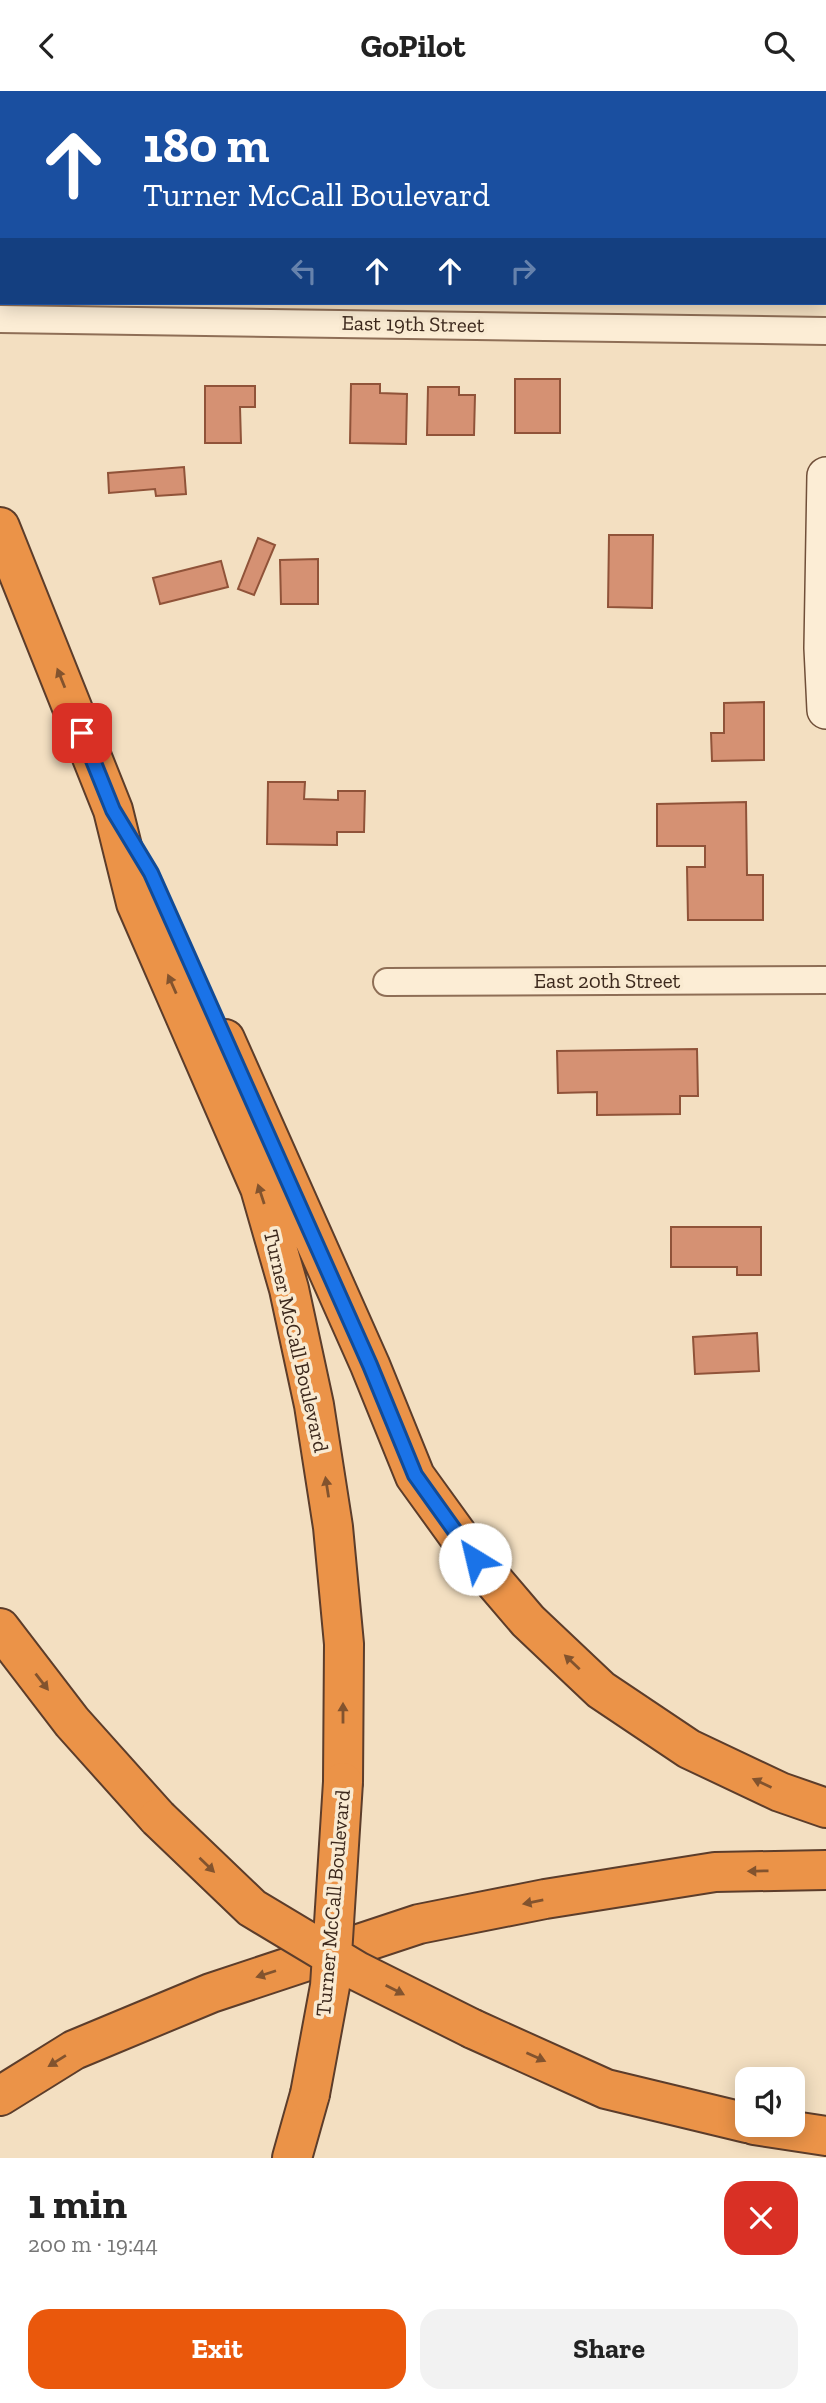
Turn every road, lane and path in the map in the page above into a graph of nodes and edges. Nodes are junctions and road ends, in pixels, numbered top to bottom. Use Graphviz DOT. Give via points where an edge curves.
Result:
graph roads {
  1 [pos="254,312"];
  2 [pos="0,319"];
  3 [pos="826,331"];
  4 [pos="826,476"];
  5 [pos="0,527"];
  6 [pos="824,648"];
  7 [pos="826,710"];
  8 [pos="113,810"];
  9 [pos="826,980"];
  10 [pos="387,982"];
  11 [pos="0,1628"];
  12 [pos="826,1808"];
  13 [pos="826,1870"];
  14 [pos="0,2096"];
  15 [pos="735,2120"];
  16 [pos="805,2133"];
  17 [pos="826,2136"];
  18 [pos="292,2158"];
  1 -- 2 [label="street, East 19th Street"];
  1 -- 3 [label="street, East 19th Street"];
  4 -- 6 [label="main road"];
  8 -- 5 [label="highway, Turner McCall Boulevard, one-way"];
  6 -- 7 [label="main road"];
  12 -- 8 [label="highway, one-way" via="689,1749 601,1690 528,1621 475,1559 415,1475 151,873"];
  18 -- 8 [label="highway, Turner McCall Boulevard, one-way, bridge" via="310,2094 330,1986 343,1782 344,1644 333,1527 314,1405 289,1289 260,1188 136,903"];
  9 -- 10 [label="street, East 20th Street"];
  11 -- 15 [label="highway, one-way, bridge" via="72,1722 158,1818 252,1908 357,1971 606,2089"];
  13 -- 14 [label="highway, one-way" via="715,1873 419,1924 211,1993 74,2050"];
  16 -- 17 [label="highway"];
}
